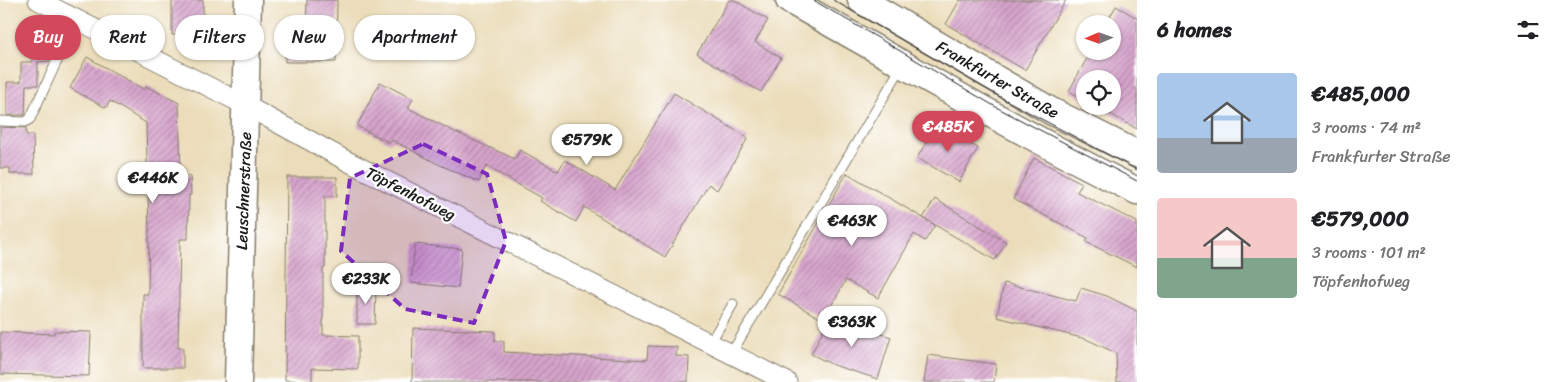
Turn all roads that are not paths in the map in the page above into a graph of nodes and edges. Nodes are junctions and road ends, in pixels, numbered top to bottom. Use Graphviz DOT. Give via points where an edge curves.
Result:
graph roads {
  1 [pos="38,0"];
  2 [pos="248,0"];
  3 [pos="788,0"];
  4 [pos="861,0"];
  5 [pos="66,15"];
  6 [pos="81,23"];
  7 [pos="57,60"];
  8 [pos="903,64"];
  9 [pos="245,105"];
  10 [pos="0,121"];
  11 [pos="1137,153"];
  12 [pos="1137,190"];
  13 [pos="733,304"];
  14 [pos="710,343"];
  15 [pos="730,354"];
  16 [pos="238,382"];
  17 [pos="787,382"];
  1 -- 5 [label="street, Töpfenhofweg"];
  2 -- 9 [label="main road, Leuschnerstraße"];
  3 -- 8 [label="main road, Frankfurter Straße"];
  4 -- 11 [label="main road, Frankfurter Straße" via="1051,111"];
  6 -- 9 [label="street, Töpfenhofweg"];
  7 -- 10 [label="lane" via="30,119 25,122"];
  8 -- 12 [label="main road, Frankfurter Straße"];
  8 -- 15 [label="lane"];
  9 -- 14 [label="street, Töpfenhofweg"];
  9 -- 16 [label="main road, Leuschnerstraße"];
  13 -- 14 [label="lane"];
  14 -- 15 [label="street, Töpfenhofweg"];
  15 -- 17 [label="street, Töpfenhofweg"];
}
